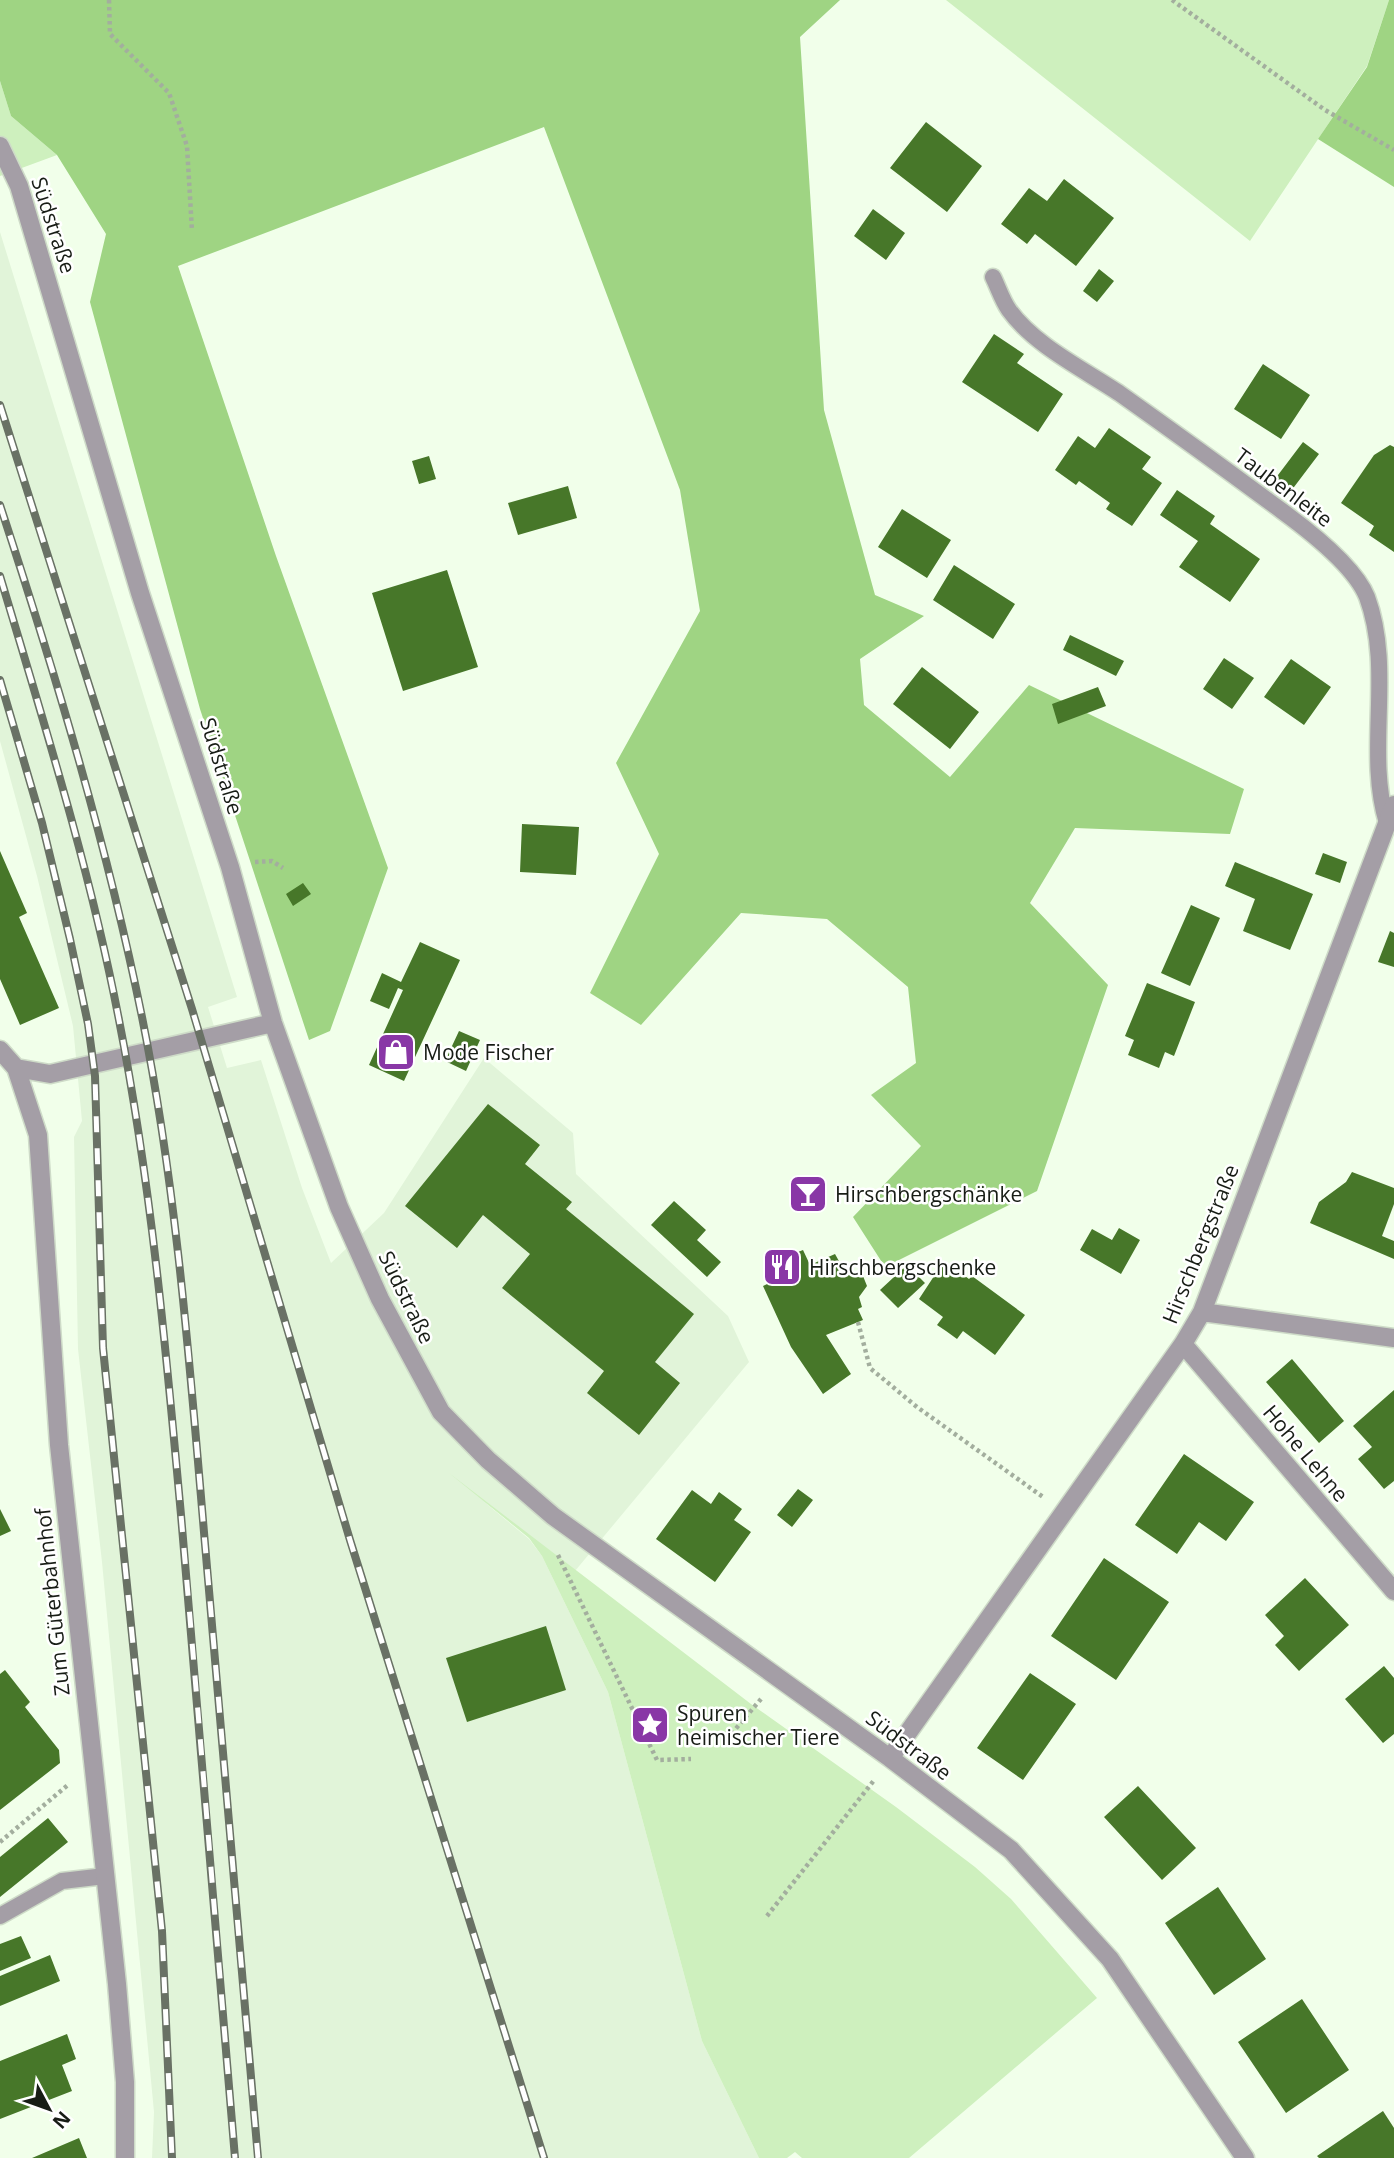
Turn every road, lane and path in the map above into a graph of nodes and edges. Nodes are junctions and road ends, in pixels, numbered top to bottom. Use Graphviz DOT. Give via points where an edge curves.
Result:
graph roads {
  1 [pos="109,0"];
  2 [pos="1172,0"];
  3 [pos="0,146"];
  4 [pos="1394,150"];
  5 [pos="192,231"];
  6 [pos="993,276"];
  7 [pos="1394,805"];
  8 [pos="1387,823"];
  9 [pos="273,1023"];
  10 [pos="0,1050"];
  11 [pos="16,1068"];
  12 [pos="1202,1312"];
  13 [pos="858,1322"];
  14 [pos="1394,1338"];
  15 [pos="1183,1344"];
  16 [pos="1037,1493"];
  17 [pos="553,1543"];
  18 [pos="1394,1591"];
  19 [pos="761,1699"];
  20 [pos="727,1739"];
  21 [pos="890,1758"];
  22 [pos="691,1759"];
  23 [pos="93,1764"];
  24 [pos="873,1782"];
  25 [pos="0,1842"];
  26 [pos="105,1876"];
  27 [pos="0,1916"];
  28 [pos="767,1916"];
  29 [pos="125,2158"];
  30 [pos="1245,2158"];
  1 -- 5 [label="path" via="110,34 169,93 187,146"];
  2 -- 4 [label="path" via="1325,110"];
  3 -- 9 [label="street, Südstraße" via="19,186 140,593 230,867"];
  6 -- 8 [label="lane, Taubenleite" via="1009,310 1041,340 1324,542 1367,595 1376,631 1382,697 1379,779"];
  7 -- 8 [label="street, Hirschbergstraße"];
  8 -- 12 [label="street, Hirschbergstraße"];
  9 -- 11 [label="street" via="50,1074"];
  9 -- 21 [label="street, Südstraße" via="339,1207 380,1299 441,1412 554,1516"];
  10 -- 11 [label="street, Zum Güterbahnhof"];
  11 -- 23 [label="street, Zum Güterbahnhof" via="38,1135 59,1445"];
  12 -- 14 [label="street"];
  12 -- 15 [label="street, Hirschbergstraße"];
  13 -- 16 [label="path" via="870,1368"];
  15 -- 18 [label="street, Hohe Lehne"];
  15 -- 21 [label="street, Hirschbergstraße"];
  17 -- 22 [label="path" via="657,1760"];
  19 -- 20 [label="path"];
  21 -- 30 [label="street, Südstraße" via="1011,1850 1075,1918 1131,1988"];
  23 -- 25 [label="path"];
  23 -- 26 [label="street, Zum Güterbahnhof"];
  24 -- 28 [label="path"];
  26 -- 27 [label="lane" via="62,1881"];
  26 -- 29 [label="street, Zum Güterbahnhof" via="124,2070"];
}
